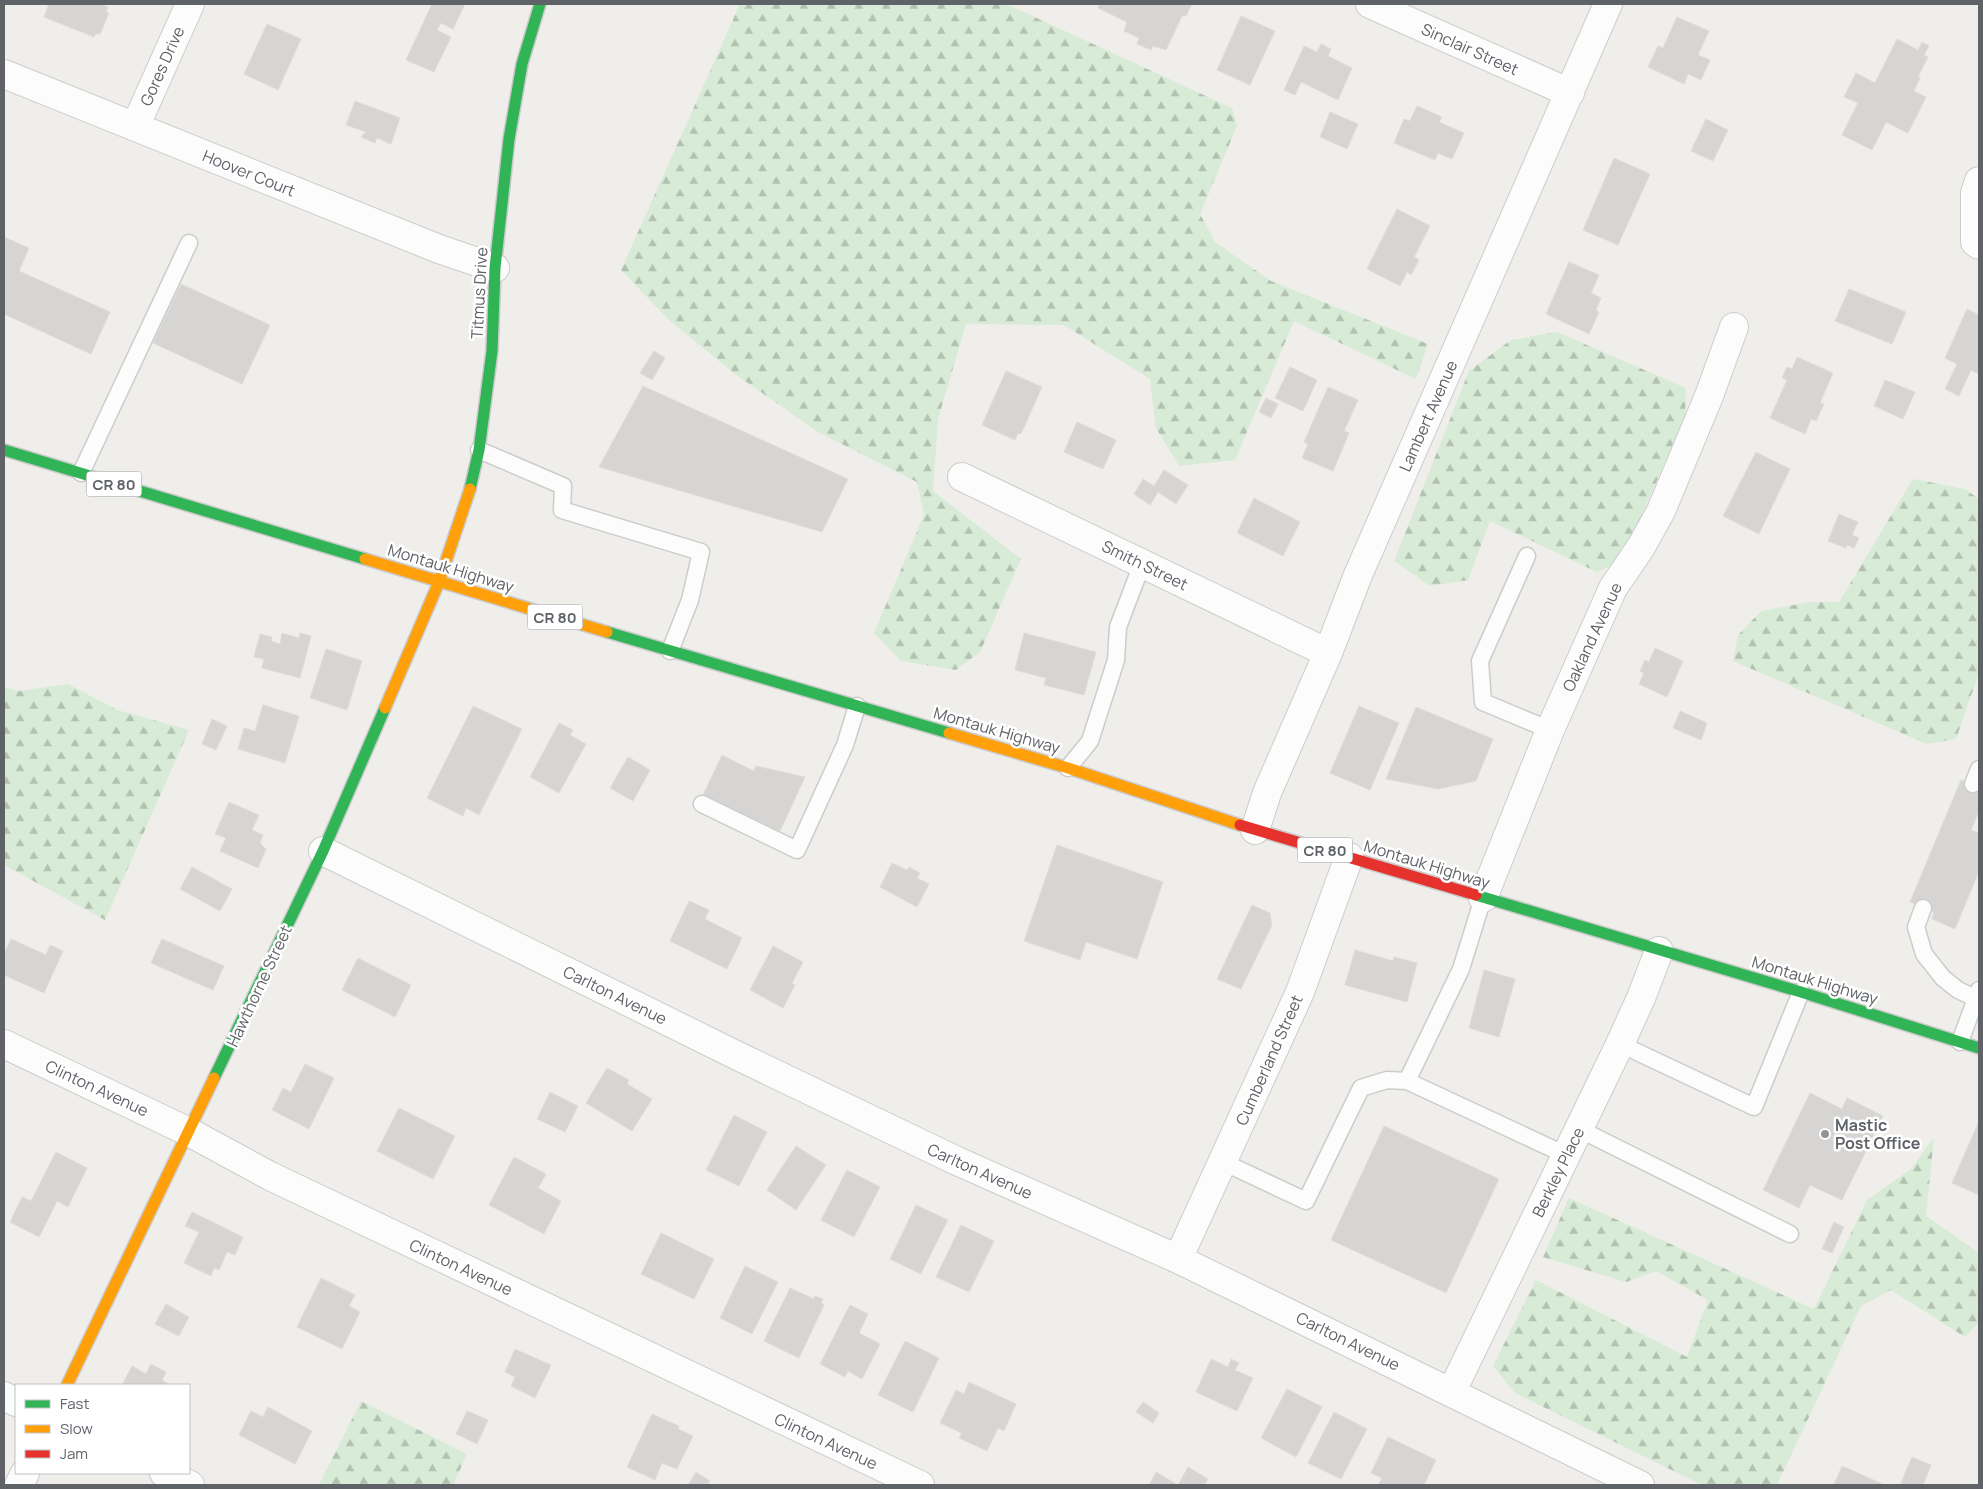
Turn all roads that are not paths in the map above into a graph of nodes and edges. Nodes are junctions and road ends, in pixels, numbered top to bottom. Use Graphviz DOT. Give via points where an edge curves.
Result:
graph roads {
  1 [pos="190,4"];
  2 [pos="540,4"];
  3 [pos="1370,4"];
  4 [pos="1608,4"];
  5 [pos="4,74"];
  6 [pos="1570,93"];
  7 [pos="135,127"];
  8 [pos="1979,181"];
  9 [pos="189,243"];
  10 [pos="1977,244"];
  11 [pos="495,268"];
  12 [pos="1734,327"];
  13 [pos="4,450"];
  14 [pos="479,450"];
  15 [pos="81,473"];
  16 [pos="962,477"];
  17 [pos="1527,556"];
  18 [pos="1142,564"];
  19 [pos="439,582"];
  20 [pos="670,651"];
  21 [pos="1328,653"];
  22 [pos="857,706"];
  23 [pos="1550,730"];
  24 [pos="1068,768"];
  25 [pos="1979,769"];
  26 [pos="1973,784"];
  27 [pos="702,804"];
  28 [pos="1255,830"];
  29 [pos="323,851"];
  30 [pos="1349,857"];
  31 [pos="1484,898"];
  32 [pos="1923,908"];
  33 [pos="1659,950"];
  34 [pos="1801,992"];
  35 [pos="1977,994"];
  36 [pos="1960,1042"];
  37 [pos="4,1044"];
  38 [pos="1620,1044"];
  39 [pos="1979,1048"];
  40 [pos="1407,1081"];
  41 [pos="1579,1129"];
  42 [pos="189,1132"];
  43 [pos="1566,1155"];
  44 [pos="1223,1162"];
  45 [pos="1790,1234"];
  46 [pos="1178,1259"];
  47 [pos="67,1384"];
  48 [pos="1452,1391"];
  49 [pos="166,1474"];
  50 [pos="190,1485"];
  51 [pos="920,1485"];
  52 [pos="1640,1485"];
  1 -- 7 [label="street, Gores Drive"];
  2 -- 11 [label="main road, Titmus Drive" via="522,64 509,139"];
  3 -- 6 [label="street, Sinclair Street"];
  4 -- 6 [label="street, Lambert Avenue"];
  5 -- 7 [label="street, Hoover Court"];
  6 -- 21 [label="street, Lambert Avenue" via="1366,558"];
  7 -- 11 [label="street, Hoover Court" via="439,249"];
  8 -- 10 [label="street" via="1975,193"];
  9 -- 15 [label="lane"];
  11 -- 14 [label="main road, Titmus Drive" via="492,351"];
  12 -- 23 [label="street, Oakland Avenue" via="1661,511 1613,588"];
  13 -- 15 [label="main road, Montauk Highway / CR 80"];
  14 -- 19 [label="main road, Titmus Drive" via="473,480"];
  14 -- 20 [label="lane" via="563,486 562,510 701,552 690,600"];
  15 -- 19 [label="main road, Montauk Highway / CR 80"];
  16 -- 18 [label="street, Smith Street"];
  17 -- 23 [label="lane" via="1480,661 1483,702"];
  18 -- 21 [label="street, Smith Street"];
  18 -- 24 [label="lane" via="1118,627 1116,660 1090,741"];
  19 -- 20 [label="main road, Montauk Highway / CR 80"];
  19 -- 29 [label="main road, Hawthorne Street"];
  20 -- 22 [label="main road, Montauk Highway / CR 80"];
  21 -- 28 [label="street, Lambert Avenue" via="1267,793"];
  22 -- 24 [label="main road, Montauk Highway / CR 80"];
  22 -- 27 [label="lane" via="845,746 797,850"];
  23 -- 31 [label="street, Oakland Avenue"];
  24 -- 28 [label="main road, Montauk Highway / CR 80"];
  25 -- 26 [label="lane"];
  28 -- 30 [label="main road, Montauk Highway / CR 80"];
  29 -- 42 [label="main road, Hawthorne Street"];
  29 -- 46 [label="street, Carlton Avenue" via="930,1148"];
  30 -- 31 [label="main road, Montauk Highway / CR 80"];
  30 -- 44 [label="street, Cumberland Street" via="1300,992"];
  31 -- 33 [label="main road, Montauk Highway / CR 80"];
  31 -- 40 [label="lane" via="1462,970"];
  32 -- 35 [label="lane" via="1916,927 1924,954 1943,978 1958,990"];
  33 -- 34 [label="main road, Montauk Highway / CR 80"];
  33 -- 38 [label="street, Berkley Place"];
  34 -- 36 [label="main road, Montauk Highway / CR 80"];
  34 -- 38 [label="lane" via="1754,1107"];
  35 -- 36 [label="lane"];
  36 -- 39 [label="main road, Montauk Highway / CR 80"];
  37 -- 42 [label="street, Clinton Avenue"];
  38 -- 41 [label="street, Berkley Place"];
  40 -- 43 [label="lane"];
  40 -- 44 [label="lane" via="1387,1080 1361,1088 1306,1201"];
  41 -- 43 [label="street, Berkley Place"];
  41 -- 45 [label="lane"];
  42 -- 47 [label="main road, Hawthorne Street"];
  42 -- 51 [label="street, Clinton Avenue" via="270,1176"];
  43 -- 48 [label="street, Berkley Place"];
  44 -- 46 [label="street, Cumberland Street"];
  46 -- 48 [label="street, Carlton Avenue"];
  48 -- 52 [label="street, Carlton Avenue"];
  49 -- 50 [label="street"];
}
